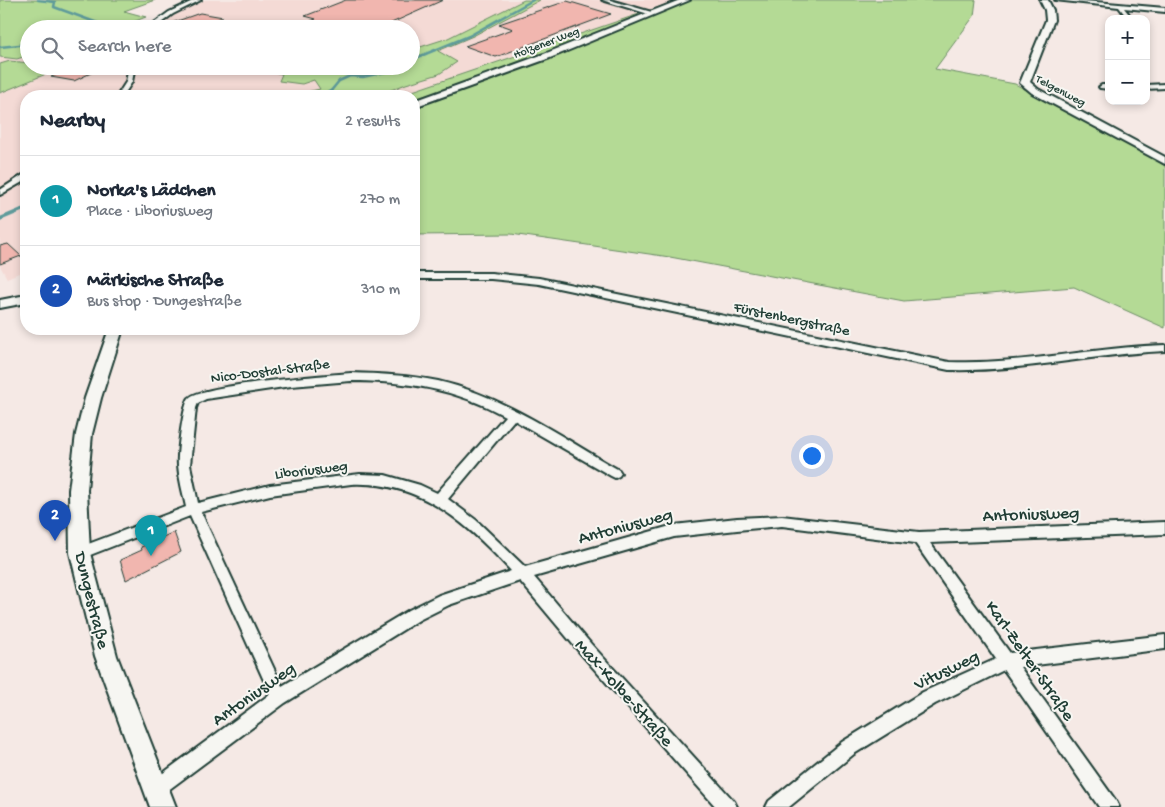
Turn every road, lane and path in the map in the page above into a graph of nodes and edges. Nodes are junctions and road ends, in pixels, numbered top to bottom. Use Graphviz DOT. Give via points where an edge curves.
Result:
graph roads {
  1 [pos="199,0"];
  2 [pos="604,0"];
  3 [pos="686,0"];
  4 [pos="1044,0"];
  5 [pos="1057,0"];
  6 [pos="1121,7"];
  7 [pos="1165,10"];
  8 [pos="652,13"];
  9 [pos="1128,15"];
  10 [pos="161,20"];
  11 [pos="130,75"];
  12 [pos="1150,86"];
  13 [pos="1165,86"];
  14 [pos="123,90"];
  15 [pos="420,102"];
  16 [pos="1165,161"];
  17 [pos="20,181"];
  18 [pos="0,193"];
  19 [pos="420,276"];
  20 [pos="20,300"];
  21 [pos="0,304"];
  22 [pos="114,335"];
  23 [pos="1165,348"];
  24 [pos="512,415"];
  25 [pos="615,473"];
  26 [pos="440,500"];
  27 [pos="193,509"];
  28 [pos="1165,528"];
  29 [pos="918,538"];
  30 [pos="80,553"];
  31 [pos="524,574"];
  32 [pos="1165,642"];
  33 [pos="1007,661"];
  34 [pos="279,697"];
  35 [pos="160,798"];
  36 [pos="728,807"];
  37 [pos="775,807"];
  38 [pos="1110,807"];
  1 -- 10 [label="street"];
  2 -- 8 [label="street"];
  3 -- 8 [label="main road, Holzener Weg"];
  4 -- 16 [label="main road, Telgenweg" via="1050,20 1025,83 1034,91"];
  5 -- 6 [label="street"];
  6 -- 7 [label="street"];
  6 -- 9 [label="street"];
  8 -- 15 [label="main road, Holzener Weg" via="547,56"];
  11 -- 14 [label="street"];
  12 -- 13 [label="street"];
  17 -- 18 [label="street"];
  19 -- 23 [label="street, Fürstenbergstraße" via="491,276 540,281 949,366 1000,367 1114,350"];
  20 -- 21 [label="main road"];
  22 -- 30 [label="main road, Dungestraße" via="84,434 78,490"];
  24 -- 25 [label="street, Nico-Dostal-Straße"];
  24 -- 26 [label="street"];
  24 -- 27 [label="street, Nico-Dostal-Straße" via="439,385 409,380 316,379 204,395 194,400 190,408 184,465"];
  26 -- 27 [label="street, Liboriusweg" via="406,485 361,479 293,486"];
  26 -- 31 [label="street, Liboriusweg" via="490,540"];
  27 -- 30 [label="street, Liboriusweg"];
  27 -- 34 [label="street, Nico-Dostal-Straße"];
  28 -- 29 [label="street, Antoniusweg"];
  29 -- 31 [label="street, Antoniusweg" via="782,521 737,524 674,531"];
  29 -- 33 [label="street, Karl-Zelter-Straße"];
  30 -- 35 [label="main road, Dungestraße" via="106,656"];
  31 -- 34 [label="street, Antoniusweg" via="444,600 414,614"];
  31 -- 36 [label="street, Max-Kolbe-Straße" via="562,622"];
  32 -- 33 [label="street, Vitusweg"];
  33 -- 37 [label="street, Vitusweg" via="929,698 848,748"];
  33 -- 38 [label="street, Karl-Zelter-Straße"];
  34 -- 35 [label="street, Antoniusweg"];
}
